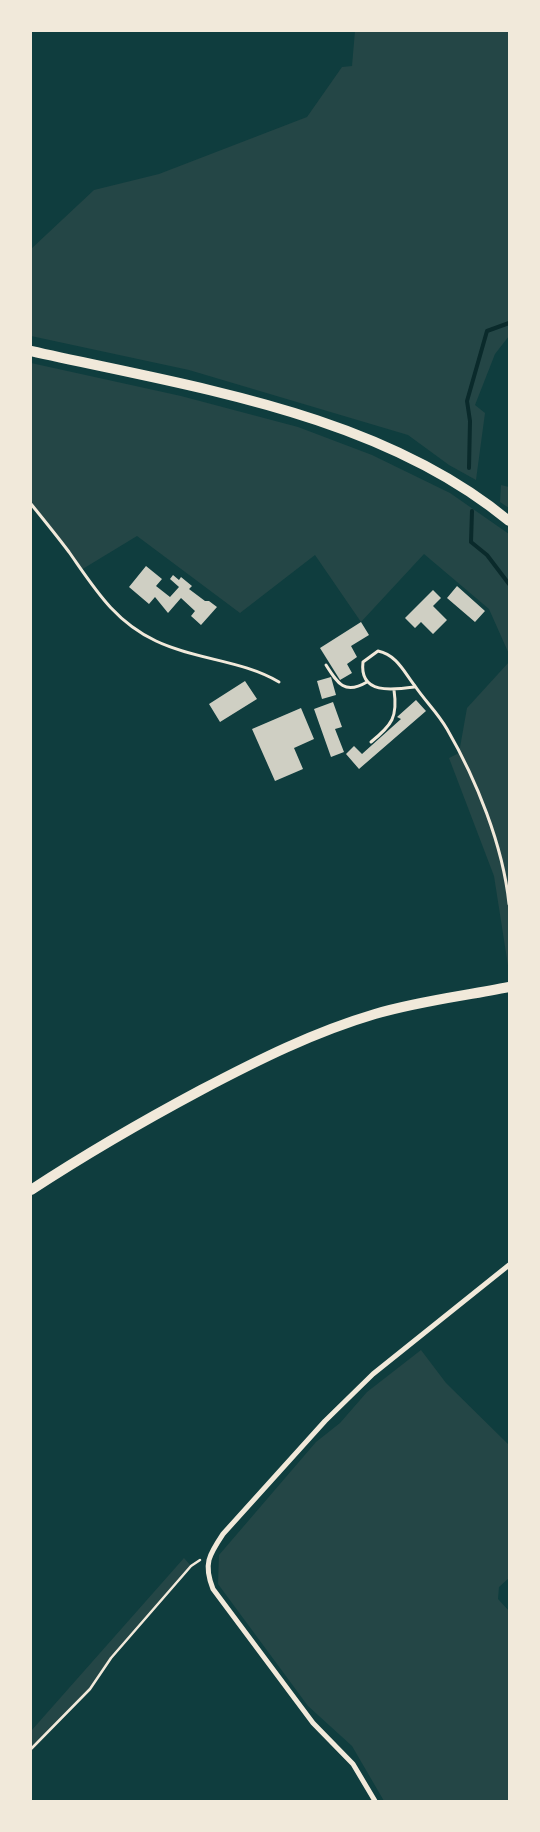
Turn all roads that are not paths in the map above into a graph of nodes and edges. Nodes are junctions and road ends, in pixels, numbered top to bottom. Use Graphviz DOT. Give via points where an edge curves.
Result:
graph roads {
  1 [pos="31,351"];
  2 [pos="31,504"];
  3 [pos="509,521"];
  4 [pos="326,666"];
  5 [pos="279,682"];
  6 [pos="367,682"];
  7 [pos="415,687"];
  8 [pos="394,690"];
  9 [pos="371,742"];
  10 [pos="509,904"];
  11 [pos="509,987"];
  12 [pos="31,1190"];
  13 [pos="509,1265"];
  14 [pos="375,1801"];
  1 -- 3 [label="main road" via="240,399 355,433 438,472"];
  2 -- 5 [label="lane" via="100,598 137,629 185,652 262,672"];
  4 -- 6 [label="lane" via="344,687 358,687"];
  6 -- 7 [label="lane" via="362,671 363,662 378,650 386,652 397,662"];
  6 -- 8 [label="lane" via="373,687"];
  7 -- 8 [label="lane"];
  7 -- 10 [label="lane" via="446,728 467,770 492,831 507,884"];
  8 -- 9 [label="lane" via="396,705 393,719 386,730"];
  11 -- 12 [label="main road" via="443,997 376,1013 322,1031 154,1116"];
  13 -- 14 [label="street" via="366,1381 325,1421 223,1534 210,1553 208,1577 213,1589 313,1723 353,1764"];
}
